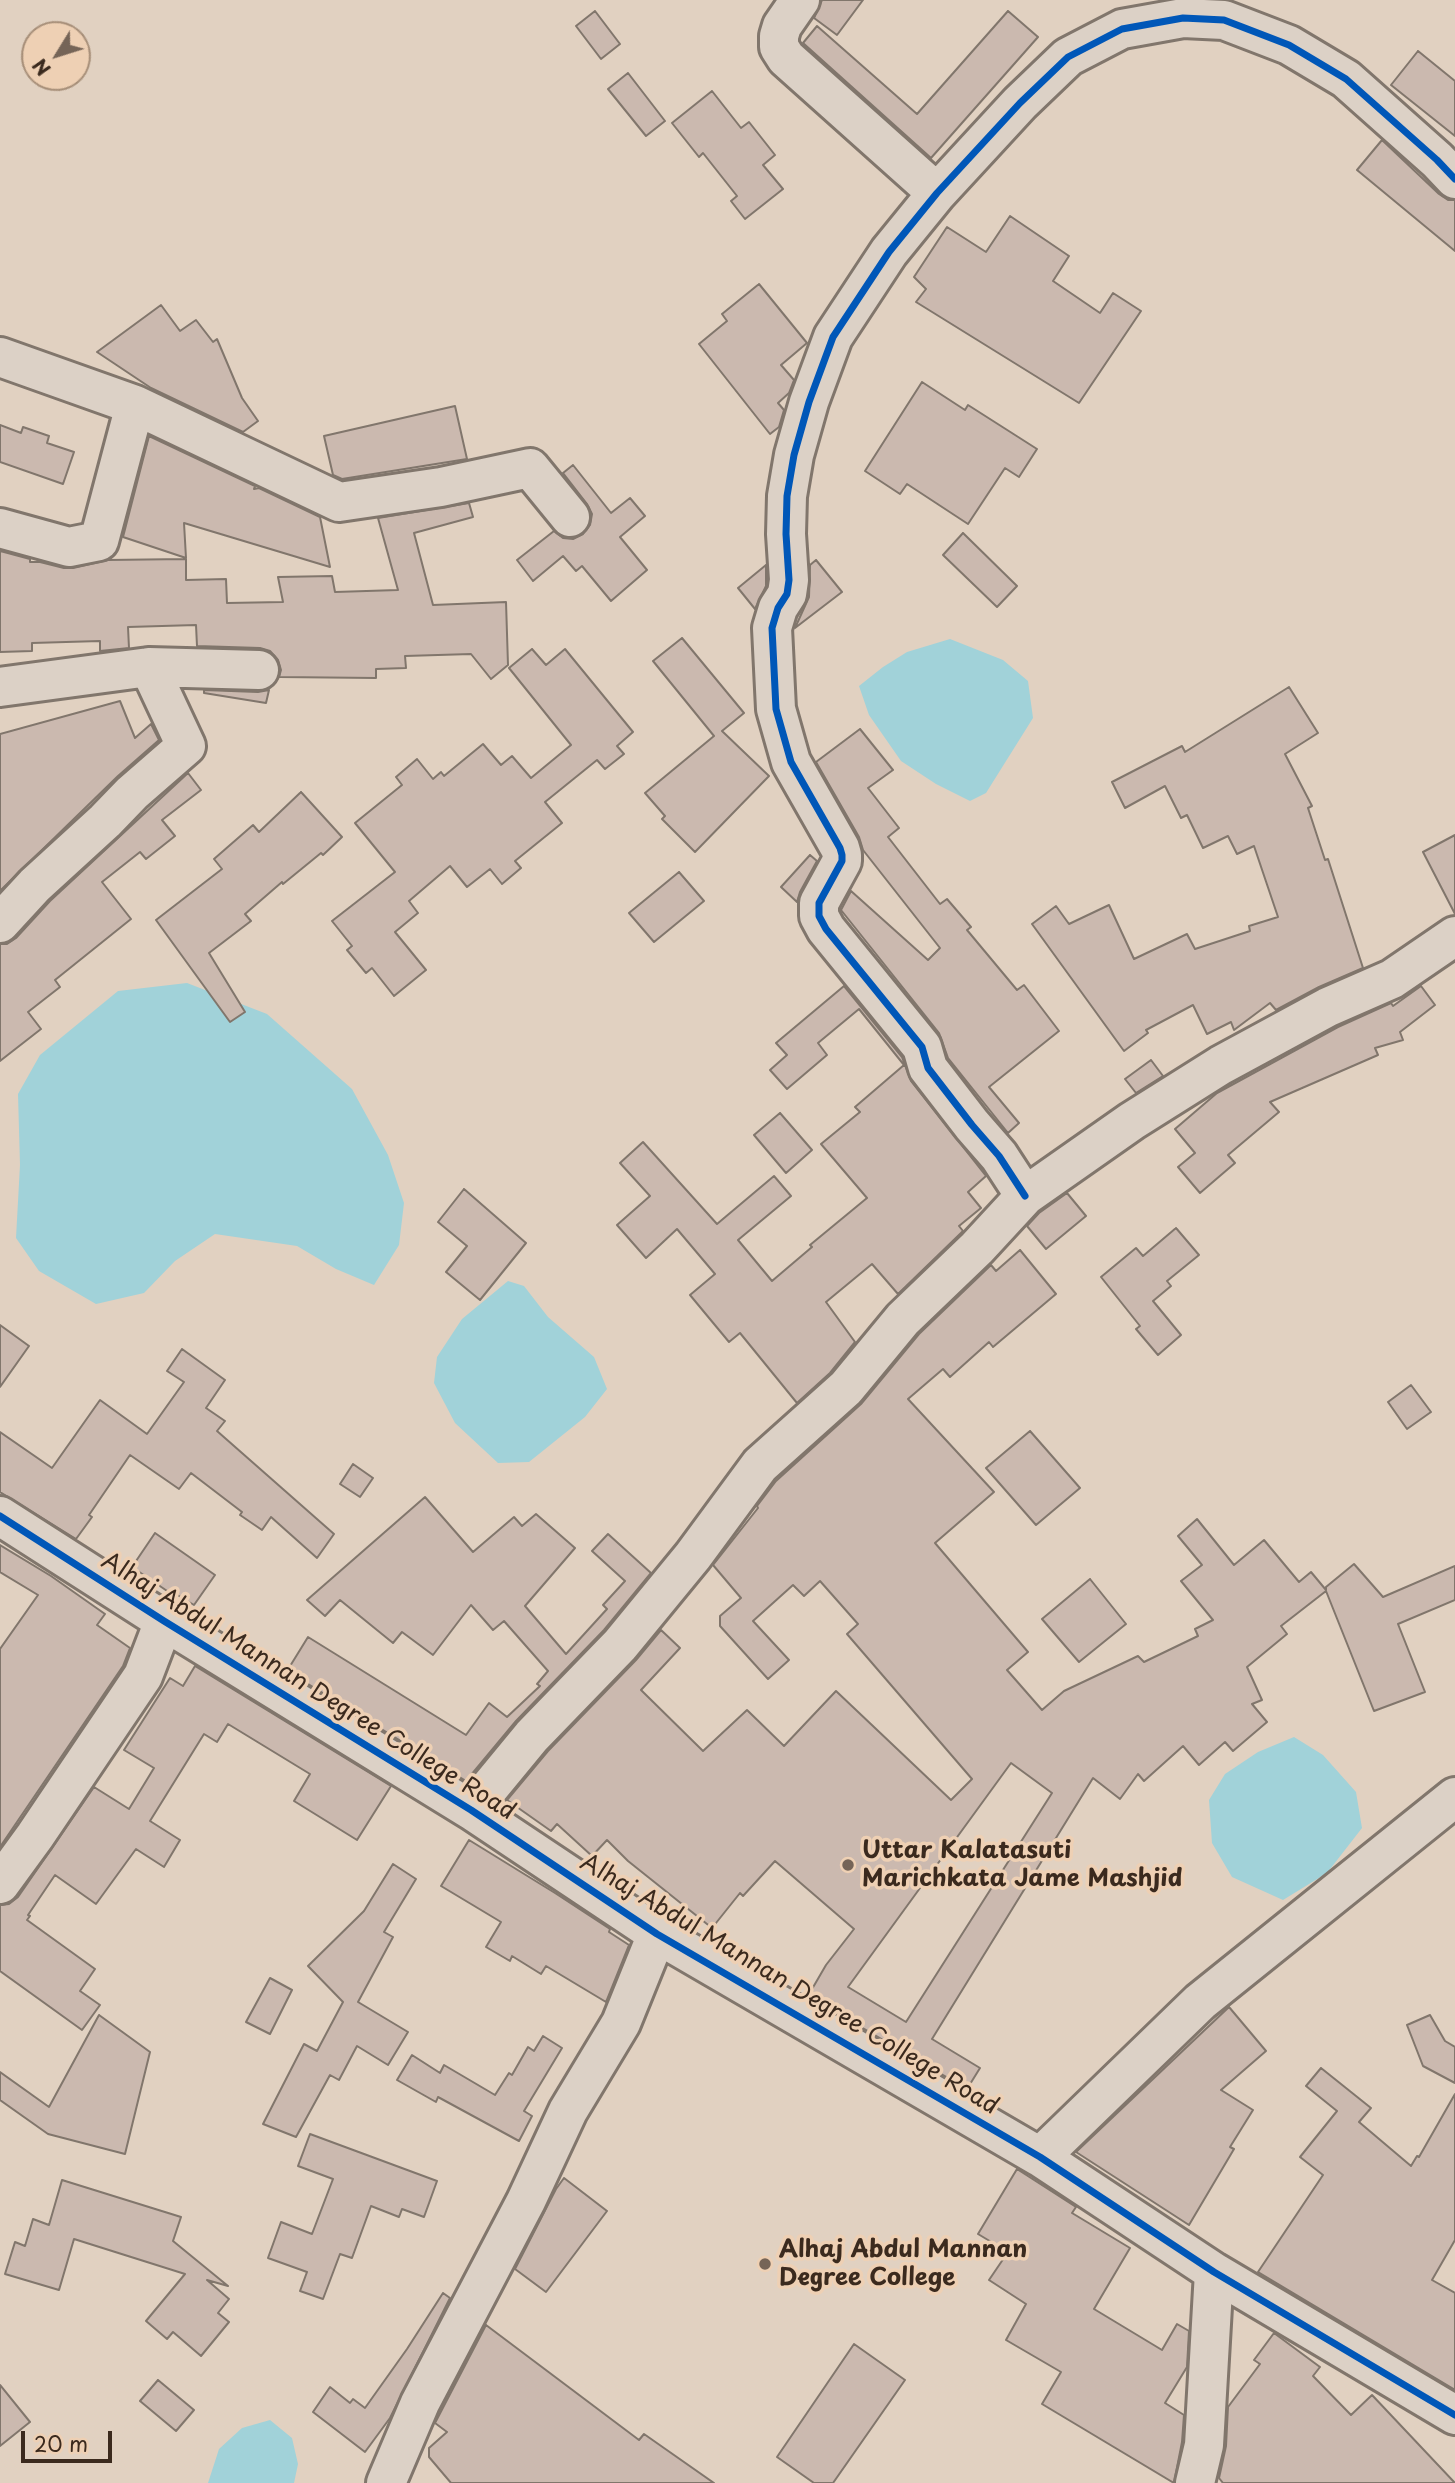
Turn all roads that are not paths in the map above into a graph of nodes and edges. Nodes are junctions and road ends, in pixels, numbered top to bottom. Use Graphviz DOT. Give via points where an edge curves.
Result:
graph roads {
  1 [pos="800,0"];
  2 [pos="1455,179"];
  3 [pos="937,193"];
  4 [pos="0,357"];
  5 [pos="135,405"];
  6 [pos="570,517"];
  7 [pos="0,528"];
  8 [pos="149,667"];
  9 [pos="259,670"];
  10 [pos="0,687"];
  11 [pos="0,923"];
  12 [pos="1455,936"];
  13 [pos="1026,1196"];
  14 [pos="0,1516"];
  15 [pos="164,1621"];
  16 [pos="1455,1797"];
  17 [pos="471,1810"];
  18 [pos="0,1884"];
  19 [pos="657,1934"];
  20 [pos="1040,2157"];
  21 [pos="1214,2272"];
  22 [pos="1455,2415"];
  23 [pos="386,2483"];
  24 [pos="1195,2483"];
  1 -- 3 [label="street" via="779,36 786,58"];
  2 -- 3 [label="street" via="1346,79 1289,45 1224,20 1183,18 1122,29 1068,57"];
  3 -- 13 [label="street" via="888,252 833,337 809,402 787,496 787,594 772,628 776,709 791,762 842,855 819,903 819,916 922,1047 928,1068"];
  4 -- 5 [label="street"];
  5 -- 6 [label="street" via="338,502 530,468"];
  5 -- 7 [label="street" via="99,541 69,547"];
  8 -- 9 [label="street"];
  8 -- 10 [label="street"];
  8 -- 11 [label="street" via="186,747 132,793"];
  12 -- 13 [label="street" via="1392,979 1328,1007 1221,1065"];
  13 -- 17 [label="street" via="903,1319 846,1388 760,1465 620,1645 533,1736"];
  14 -- 15 [label="street, Alhaj Abdul Mannan Degree College Road"];
  15 -- 17 [label="street, Alhaj Abdul Mannan Degree College Road"];
  15 -- 18 [label="street" via="143,1676"];
  16 -- 20 [label="street" via="1200,2002"];
  17 -- 19 [label="street, Alhaj Abdul Mannan Degree College Road"];
  19 -- 20 [label="street, Alhaj Abdul Mannan Degree College Road"];
  19 -- 23 [label="street" via="621,2023 568,2111 420,2403"];
  20 -- 21 [label="street, Alhaj Abdul Mannan Degree College Road"];
  21 -- 22 [label="street, Alhaj Abdul Mannan Degree College Road"];
  21 -- 24 [label="street" via="1204,2445"];
}
